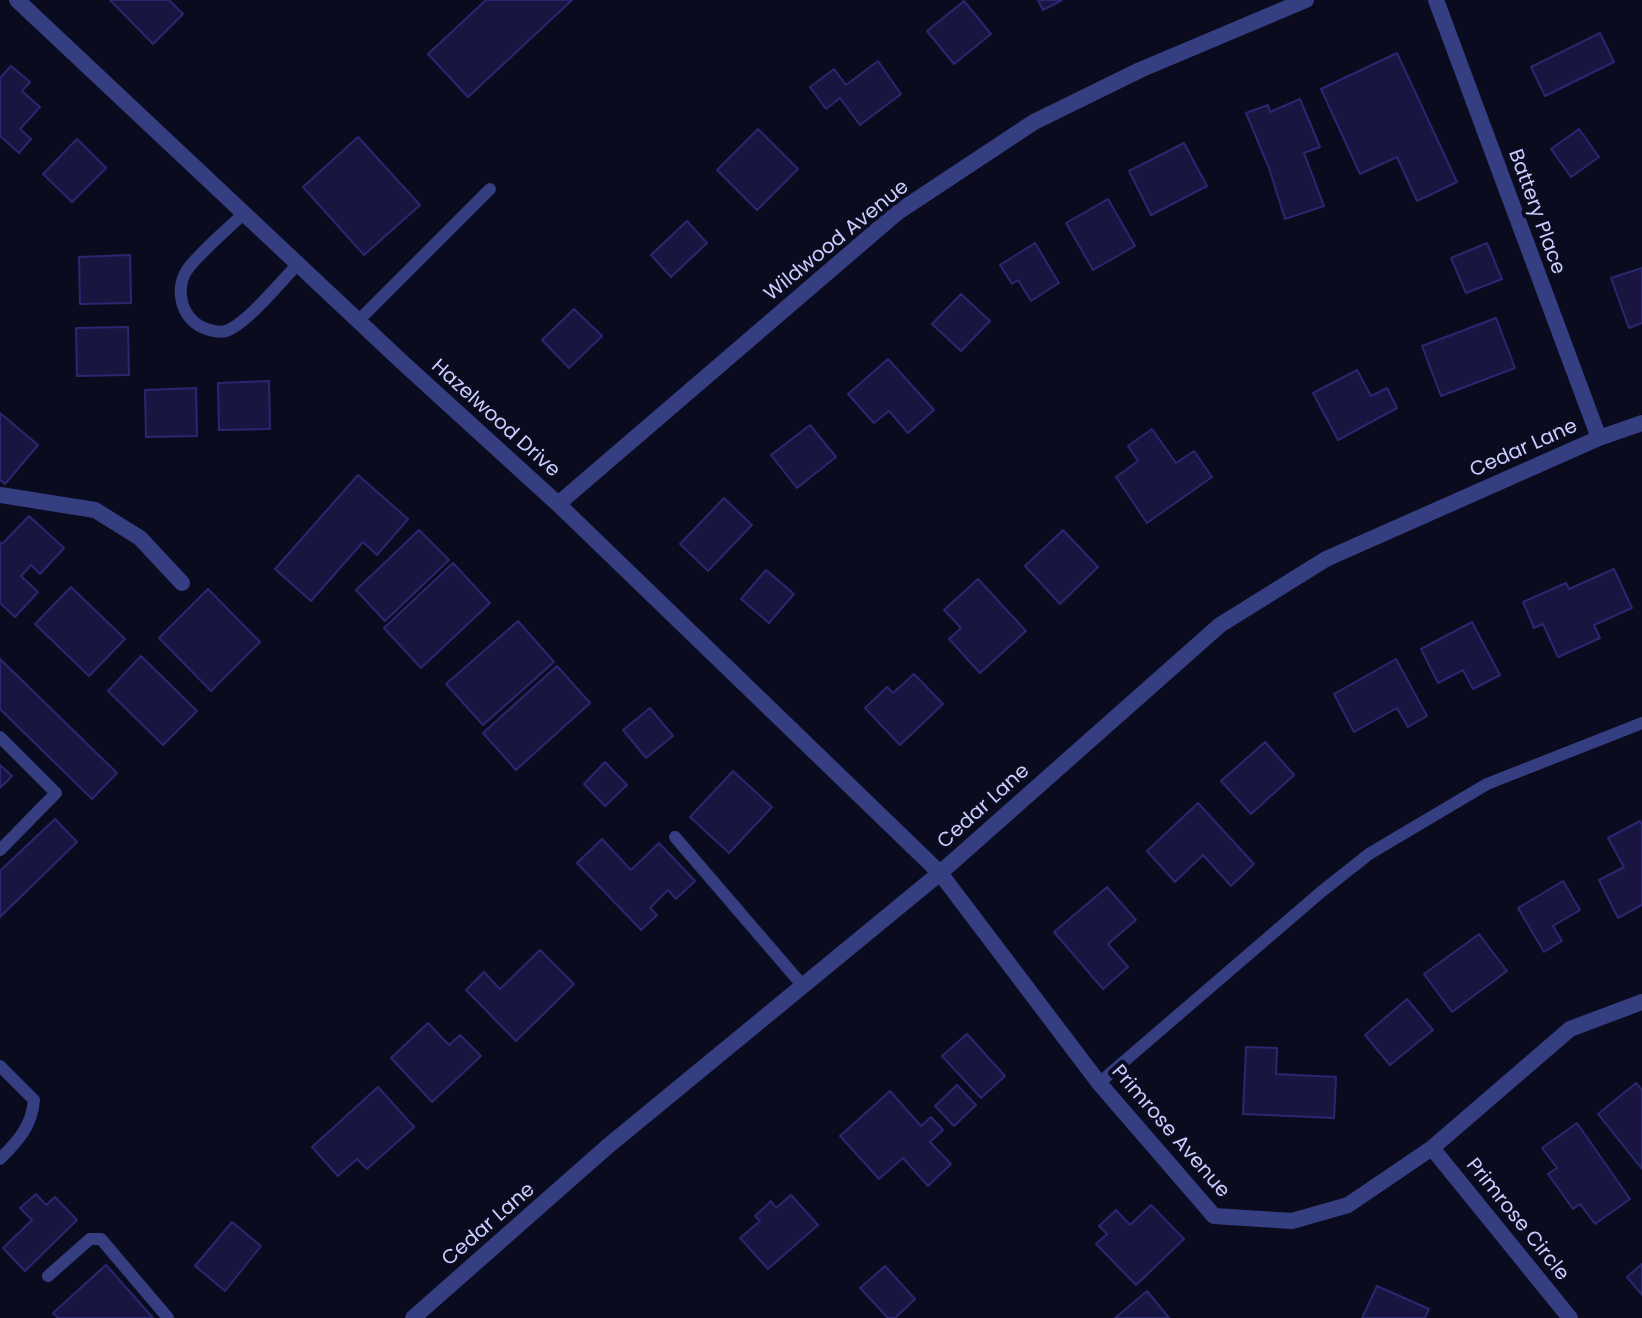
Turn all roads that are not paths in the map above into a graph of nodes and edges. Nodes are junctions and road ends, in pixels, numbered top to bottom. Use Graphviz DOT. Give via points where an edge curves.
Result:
graph roads {
  1 [pos="17,0"];
  2 [pos="1306,0"];
  3 [pos="1436,0"];
  4 [pos="490,189"];
  5 [pos="244,213"];
  6 [pos="298,264"];
  7 [pos="358,321"];
  8 [pos="1642,423"];
  9 [pos="1599,438"];
  10 [pos="0,495"];
  11 [pos="558,504"];
  12 [pos="182,583"];
  13 [pos="1642,723"];
  14 [pos="0,737"];
  15 [pos="675,837"];
  16 [pos="0,850"];
  17 [pos="940,873"];
  18 [pos="803,986"];
  19 [pos="1642,1002"];
  20 [pos="0,1066"];
  21 [pos="1099,1083"];
  22 [pos="1432,1148"];
  23 [pos="0,1159"];
  24 [pos="48,1276"];
  25 [pos="168,1318"];
  26 [pos="413,1318"];
  27 [pos="1570,1318"];
  1 -- 5 [label="street, Hazelwood Drive"];
  2 -- 11 [label="street, Wildwood Avenue" via="1140,70 1034,122 898,212"];
  3 -- 9 [label="street, Battery Place"];
  4 -- 7 [label="lane"];
  5 -- 6 [label="street, Hazelwood Drive"];
  5 -- 6 [label="lane" via="187,271 182,306 193,322 223,332 239,324"];
  6 -- 7 [label="street, Hazelwood Drive"];
  7 -- 11 [label="street, Hazelwood Drive"];
  8 -- 9 [label="street, Cedar Lane"];
  9 -- 17 [label="street, Cedar Lane" via="1326,559 1220,625"];
  10 -- 12 [label="street" via="95,510 140,538"];
  11 -- 17 [label="street, Hazelwood Drive"];
  13 -- 21 [label="lane" via="1487,784 1369,854"];
  14 -- 16 [label="lane" via="56,793"];
  15 -- 18 [label="lane"];
  17 -- 18 [label="street, Cedar Lane"];
  17 -- 21 [label="street, Primrose Avenue"];
  18 -- 26 [label="street, Cedar Lane" via="608,1146"];
  19 -- 22 [label="street, Primrose Avenue" via="1570,1029"];
  20 -- 23 [label="lane" via="34,1100 33,1116 21,1139"];
  21 -- 22 [label="street, Primrose Avenue" via="1214,1216 1292,1221 1348,1205"];
  22 -- 27 [label="street, Primrose Circle"];
  24 -- 25 [label="lane" via="90,1239 101,1239"];
}
